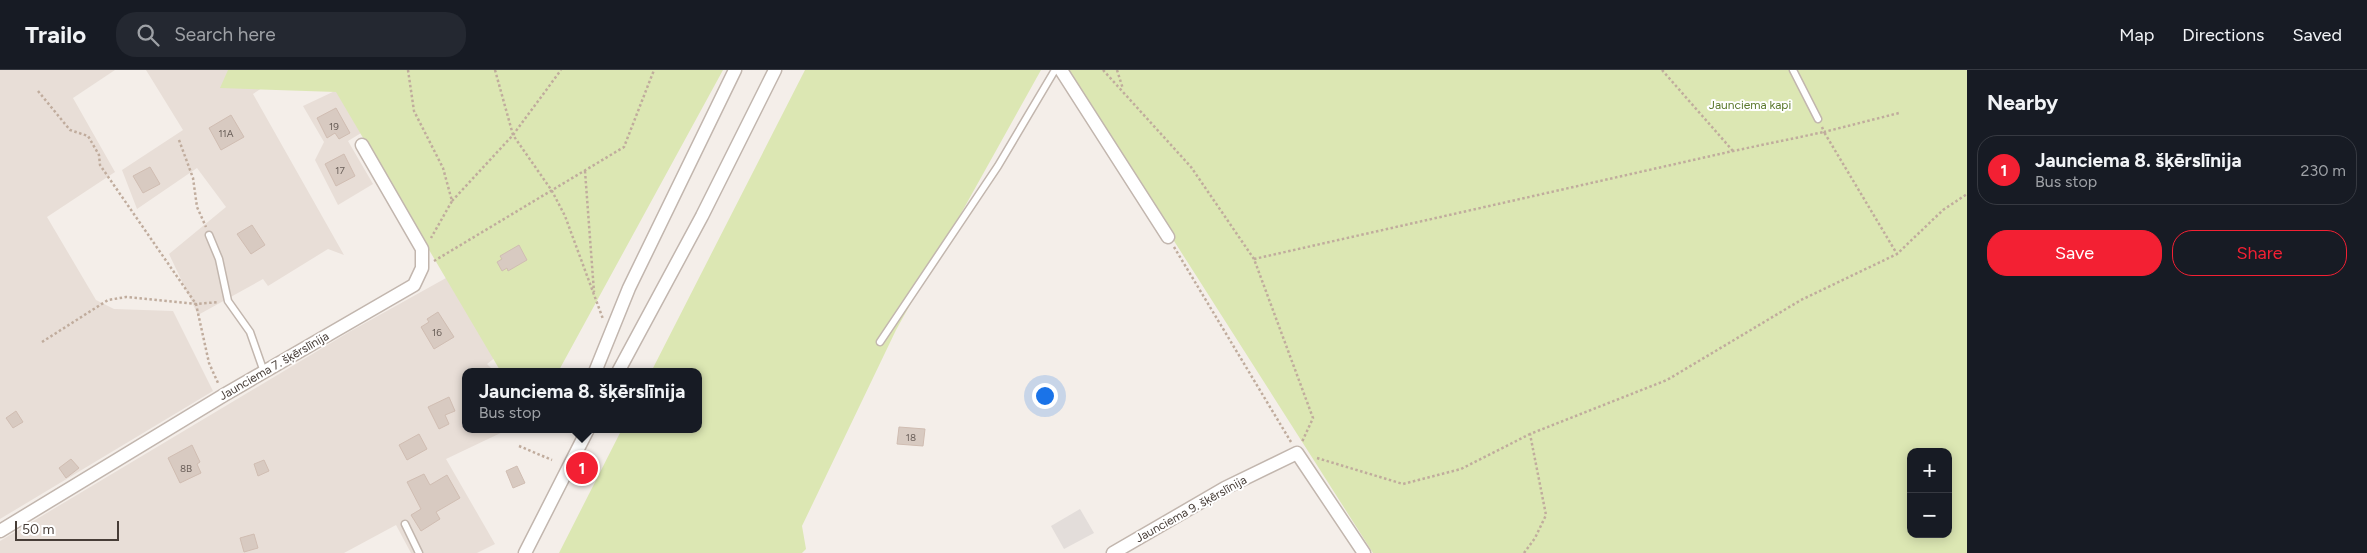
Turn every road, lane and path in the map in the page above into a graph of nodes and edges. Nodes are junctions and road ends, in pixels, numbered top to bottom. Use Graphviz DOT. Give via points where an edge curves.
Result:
graph roads {
  1 [pos="408,70"];
  2 [pos="495,70"];
  3 [pos="561,70"];
  4 [pos="654,70"];
  5 [pos="735,70"];
  6 [pos="775,70"];
  7 [pos="1055,70"];
  8 [pos="1061,70"];
  9 [pos="1103,70"];
  10 [pos="1117,70"];
  11 [pos="1662,70"];
  12 [pos="1793,70"];
  13 [pos="38,91"];
  14 [pos="1124,91"];
  15 [pos="1900,113"];
  16 [pos="1818,119"];
  17 [pos="1824,132"];
  18 [pos="514,135"];
  19 [pos="179,140"];
  20 [pos="362,145"];
  21 [pos="1733,151"];
  22 [pos="584,171"];
  23 [pos="552,191"];
  24 [pos="1967,194"];
  25 [pos="452,201"];
  26 [pos="210,235"];
  27 [pos="1168,237"];
  28 [pos="422,249"];
  29 [pos="1898,254"];
  30 [pos="1254,259"];
  31 [pos="422,268"];
  32 [pos="595,295"];
  33 [pos="228,301"];
  34 [pos="196,304"];
  35 [pos="609,336"];
  36 [pos="42,342"];
  37 [pos="880,342"];
  38 [pos="597,368"];
  39 [pos="620,368"];
  40 [pos="264,372"];
  41 [pos="224,395"];
  42 [pos="1530,434"];
  43 [pos="582,435"];
  44 [pos="519,446"];
  45 [pos="1298,453"];
  46 [pos="552,460"];
  47 [pos="405,524"];
  48 [pos="0,531"];
  49 [pos="419,553"];
  50 [pos="525,553"];
  51 [pos="1113,553"];
  52 [pos="1364,553"];
  53 [pos="1524,553"];
  1 -- 25 [label="path" via="414,111 444,168"];
  2 -- 18 [label="path"];
  3 -- 18 [label="path"];
  4 -- 22 [label="path" via="624,147"];
  5 -- 35 [label="street" via="628,288"];
  6 -- 39 [label="street" via="702,216"];
  7 -- 37 [label="lane" via="998,166"];
  8 -- 27 [label="street"];
  9 -- 14 [label="path"];
  10 -- 14 [label="path"];
  11 -- 21 [label="path"];
  12 -- 16 [label="lane"];
  13 -- 34 [label="path" via="70,130 88,136 99,155 100,165"];
  14 -- 30 [label="path" via="1191,167"];
  15 -- 17 [label="path"];
  17 -- 21 [label="path"];
  17 -- 29 [label="path"];
  18 -- 23 [label="path"];
  18 -- 25 [label="path"];
  19 -- 26 [label="path" via="193,178 197,207"];
  20 -- 28 [label="street"];
  21 -- 30 [label="path"];
  22 -- 23 [label="path"];
  22 -- 32 [label="path"];
  23 -- 31 [label="path"];
  23 -- 32 [label="path" via="566,216"];
  24 -- 29 [label="path" via="1943,210"];
  25 -- 28 [label="path" via="435,234"];
  26 -- 33 [label="lane"];
  27 -- 45 [label="path"];
  28 -- 31 [label="street"];
  29 -- 42 [label="path" via="1801,300 1667,380"];
  30 -- 45 [label="path" via="1313,418"];
  31 -- 40 [label="street, Jaunciema 7. šķērslīnija" via="414,285"];
  32 -- 35 [label="path"];
  33 -- 34 [label="path"];
  33 -- 40 [label="lane" via="250,332"];
  34 -- 36 [label="path" via="126,297 108,300"];
  34 -- 41 [label="path" via="209,363"];
  35 -- 38 [label="street"];
  40 -- 41 [label="street, Jaunciema 7. šķērslīnija"];
  41 -- 48 [label="street, Jaunciema 7. šķērslīnija"];
  42 -- 45 [label="path" via="1461,469 1403,484"];
  42 -- 53 [label="path" via="1546,515"];
  43 -- 50 [label="street"];
  44 -- 46 [label="path"];
  45 -- 51 [label="street, Jaunciema 9. šķērslīnija" via="1225,488"];
  45 -- 52 [label="street"];
  47 -- 49 [label="lane"];
}
